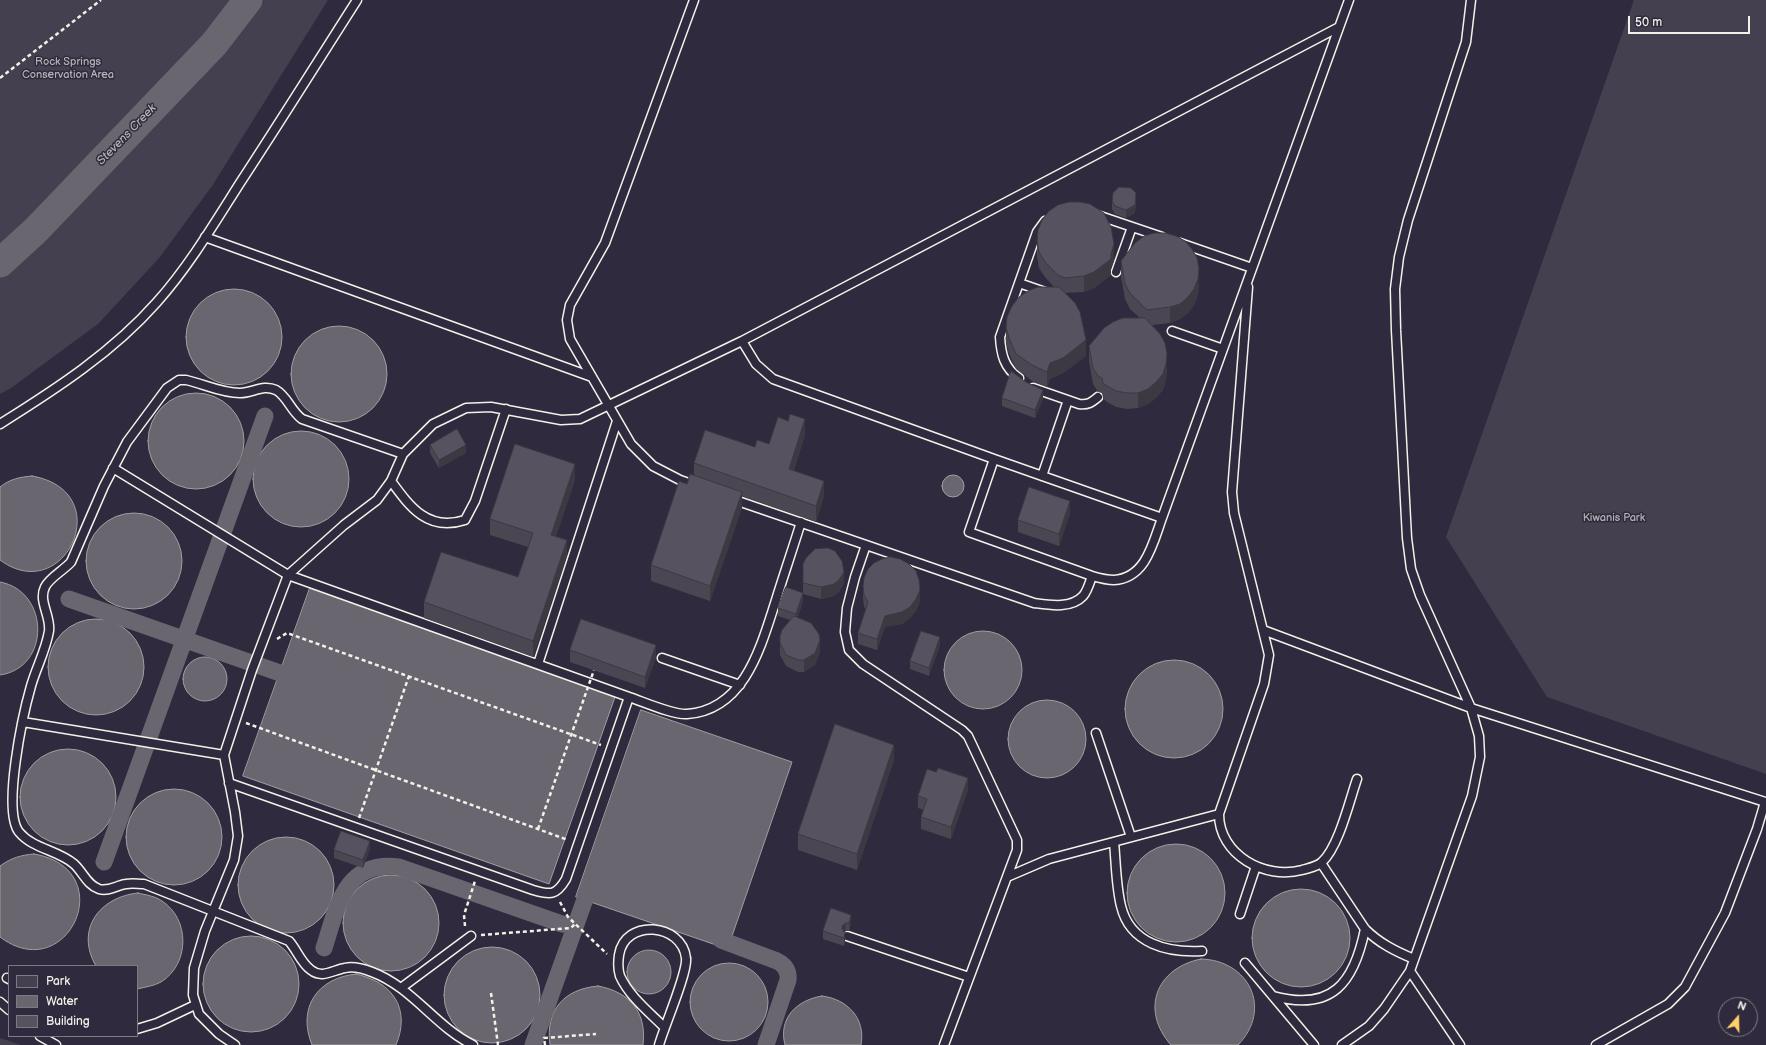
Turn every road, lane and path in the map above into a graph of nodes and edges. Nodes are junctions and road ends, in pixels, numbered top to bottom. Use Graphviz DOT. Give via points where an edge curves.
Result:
graph roads {
  1 [pos="101,0"];
  2 [pos="357,0"];
  3 [pos="694,0"];
  4 [pos="1349,0"];
  5 [pos="1471,0"];
  6 [pos="1339,27"];
  7 [pos="0,78"];
  8 [pos="1088,212"];
  9 [pos="1052,216"];
  10 [pos="1132,227"];
  11 [pos="205,237"];
  12 [pos="1252,268"];
  13 [pos="1116,272"];
  14 [pos="1249,276"];
  15 [pos="1019,283"];
  16 [pos="1055,296"];
  17 [pos="1172,331"];
  18 [pos="742,342"];
  19 [pos="1223,349"];
  20 [pos="592,377"];
  21 [pos="1098,398"];
  22 [pos="1068,400"];
  23 [pos="608,406"];
  24 [pos="506,409"];
  25 [pos="617,421"];
  26 [pos="0,424"];
  27 [pos="403,454"];
  28 [pos="994,459"];
  29 [pos="113,468"];
  30 [pos="1042,476"];
  31 [pos="391,481"];
  32 [pos="708,490"];
  33 [pos="722,495"];
  34 [pos="1162,518"];
  35 [pos="801,522"];
  36 [pos="866,545"];
  37 [pos="288,575"];
  38 [pos="1092,576"];
  39 [pos="1264,630"];
  40 [pos="293,635"];
  41 [pos="662,658"];
  42 [pos="538,664"];
  43 [pos="594,670"];
  44 [pos="409,676"];
  45 [pos="740,685"];
  46 [pos="629,697"];
  47 [pos="1471,708"];
  48 [pos="23,722"];
  49 [pos="260,728"];
  50 [pos="1096,733"];
  51 [pos="571,734"];
  52 [pos="599,744"];
  53 [pos="224,755"];
  54 [pos="376,770"];
  55 [pos="1357,779"];
  56 [pos="229,783"];
  57 [pos="1766,802"];
  58 [pos="1219,814"];
  59 [pos="359,817"];
  60 [pos="538,829"];
  61 [pos="1131,837"];
  62 [pos="565,839"];
  63 [pos="1114,842"];
  64 [pos="1321,863"];
  65 [pos="1256,866"];
  66 [pos="1007,877"];
  67 [pos="473,888"];
  68 [pos="213,910"];
  69 [pos="1240,914"];
  70 [pos="568,917"];
  71 [pos="575,924"];
  72 [pos="1364,929"];
  73 [pos="847,936"];
  74 [pos="469,937"];
  75 [pos="1202,951"];
  76 [pos="1414,959"];
  77 [pos="1245,963"];
  78 [pos="619,965"];
  79 [pos="1410,970"];
  80 [pos="970,977"];
  81 [pos="401,988"];
  82 [pos="491,993"];
  83 [pos="1273,996"];
  84 [pos="0,1002"];
  85 [pos="195,1005"];
  86 [pos="8,1009"];
  87 [pos="664,1027"];
  88 [pos="138,1029"];
  89 [pos="596,1034"];
  90 [pos="42,1037"];
  91 [pos="498,1044"];
  92 [pos="56,1045"];
  93 [pos="235,1045"];
  94 [pos="473,1045"];
  95 [pos="545,1045"];
  96 [pos="659,1045"];
  97 [pos="944,1045"];
  98 [pos="1314,1045"];
  99 [pos="1342,1045"];
  100 [pos="1460,1045"];
  101 [pos="1596,1045"];
  1 -- 7 [label="path"];
  2 -- 11 [label="lane"];
  3 -- 20 [label="lane" via="605,243 570,305 567,320 570,339"];
  4 -- 6 [label="lane"];
  5 -- 47 [label="lane" via="1466,42 1408,220 1395,289 1411,569 1420,595"];
  6 -- 12 [label="lane"];
  6 -- 18 [label="lane"];
  8 -- 10 [label="lane"];
  9 -- 15 [label="lane" via="1045,220 1037,232"];
  10 -- 12 [label="lane"];
  10 -- 13 [label="lane"];
  11 -- 20 [label="lane"];
  11 -- 26 [label="lane" via="157,302 124,335 92,362"];
  12 -- 14 [label="lane"];
  14 -- 19 [label="lane"];
  14 -- 39 [label="lane" via="1232,492 1234,513"];
  15 -- 16 [label="lane"];
  15 -- 22 [label="lane" via="1000,337 1005,364 1029,386"];
  17 -- 19 [label="lane"];
  18 -- 23 [label="lane"];
  18 -- 28 [label="lane" via="756,364 773,379"];
  19 -- 34 [label="lane"];
  20 -- 23 [label="lane"];
  21 -- 22 [label="lane" via="1086,404"];
  22 -- 30 [label="lane"];
  23 -- 24 [label="lane" via="580,419 561,420"];
  23 -- 25 [label="lane"];
  24 -- 27 [label="lane" via="466,408 433,424"];
  24 -- 31 [label="lane" via="475,502 464,520 451,525 422,516 408,505"];
  25 -- 32 [label="lane" via="631,444 653,466 680,480"];
  25 -- 42 [label="lane"];
  27 -- 29 [label="lane" via="302,419 281,394 270,388 234,393 179,380 163,393 127,442"];
  27 -- 31 [label="lane"];
  28 -- 30 [label="lane"];
  28 -- 38 [label="lane" via="969,532"];
  29 -- 37 [label="lane"];
  29 -- 48 [label="lane" via="72,562 45,587 43,600 48,613 49,631 31,685"];
  30 -- 34 [label="lane"];
  31 -- 37 [label="lane" via="377,500 344,525"];
  33 -- 35 [label="lane"];
  34 -- 38 [label="lane" via="1149,555 1140,568 1129,577 1113,580"];
  35 -- 36 [label="lane"];
  35 -- 45 [label="lane" via="760,649"];
  36 -- 38 [label="lane" via="1034,603 1054,606 1071,603 1083,596"];
  36 -- 66 [label="lane" via="854,577 847,608 845,632 849,650 863,664 968,736 1017,840 1017,850"];
  37 -- 42 [label="lane"];
  37 -- 53 [label="lane" via="252,670"];
  39 -- 47 [label="lane"];
  39 -- 58 [label="lane" via="1269,655 1264,684"];
  40 -- 44 [label="path"];
  41 -- 45 [label="lane"];
  42 -- 46 [label="lane"];
  43 -- 51 [label="path, bridge"];
  44 -- 51 [label="path"];
  44 -- 54 [label="path"];
  45 -- 46 [label="lane" via="722,702 706,711 686,714 665,710"];
  46 -- 56 [label="lane" via="566,879 555,892 533,890"];
  47 -- 57 [label="lane"];
  47 -- 76 [label="lane" via="1479,736 1480,757 1477,774 1472,796"];
  48 -- 53 [label="lane"];
  48 -- 68 [label="lane" via="13,806 14,822 28,841 74,864 92,886 100,889 144,884"];
  49 -- 54 [label="path"];
  50 -- 61 [label="lane"];
  51 -- 52 [label="path"];
  51 -- 60 [label="path, bridge"];
  53 -- 56 [label="lane"];
  54 -- 59 [label="path"];
  54 -- 60 [label="path"];
  55 -- 64 [label="lane" via="1336,842"];
  56 -- 68 [label="lane" via="238,836 234,860"];
  57 -- 101 [label="lane" via="1725,913 1685,987 1668,1004"];
  58 -- 61 [label="lane"];
  58 -- 65 [label="lane" via="1219,824 1228,843 1245,861"];
  60 -- 62 [label="path"];
  61 -- 63 [label="lane"];
  63 -- 66 [label="lane" via="1048,859"];
  63 -- 75 [label="lane" via="1121,906 1133,930 1158,947 1174,951"];
  64 -- 65 [label="lane" via="1297,871 1283,872"];
  64 -- 72 [label="lane"];
  65 -- 69 [label="lane"];
  66 -- 80 [label="lane"];
  67 -- 74 [label="path" via="464,914"];
  68 -- 81 [label="lane" via="289,942 312,972 331,974 347,968 358,968 372,972"];
  68 -- 85 [label="lane" via="194,968"];
  70 -- 71 [label="path"];
  71 -- 74 [label="path" via="571,928"];
  71 -- 78 [label="path"];
  72 -- 76 [label="lane" via="1386,946"];
  72 -- 83 [label="lane" via="1353,968 1344,982 1333,992 1305,1001"];
  73 -- 80 [label="lane"];
  74 -- 81 [label="lane"];
  76 -- 79 [label="lane"];
  77 -- 83 [label="lane"];
  78 -- 87 [label="lane" via="620,975 627,988"];
  78 -- 87 [label="lane" via="620,948 626,938 637,932 649,929 662,931 674,937 683,946 686,958 683,974"];
  79 -- 99 [label="lane" via="1392,998 1369,1026"];
  79 -- 100 [label="lane"];
  80 -- 97 [label="lane"];
  81 -- 94 [label="lane" via="456,1035"];
  82 -- 91 [label="path"];
  83 -- 98 [label="lane"];
  84 -- 86 [label="lane"];
  85 -- 88 [label="lane" via="157,1023"];
  85 -- 93 [label="lane" via="207,1023"];
  87 -- 96 [label="lane"];
  89 -- 95 [label="path" via="544,1038"];
  90 -- 92 [label="lane"];
}
